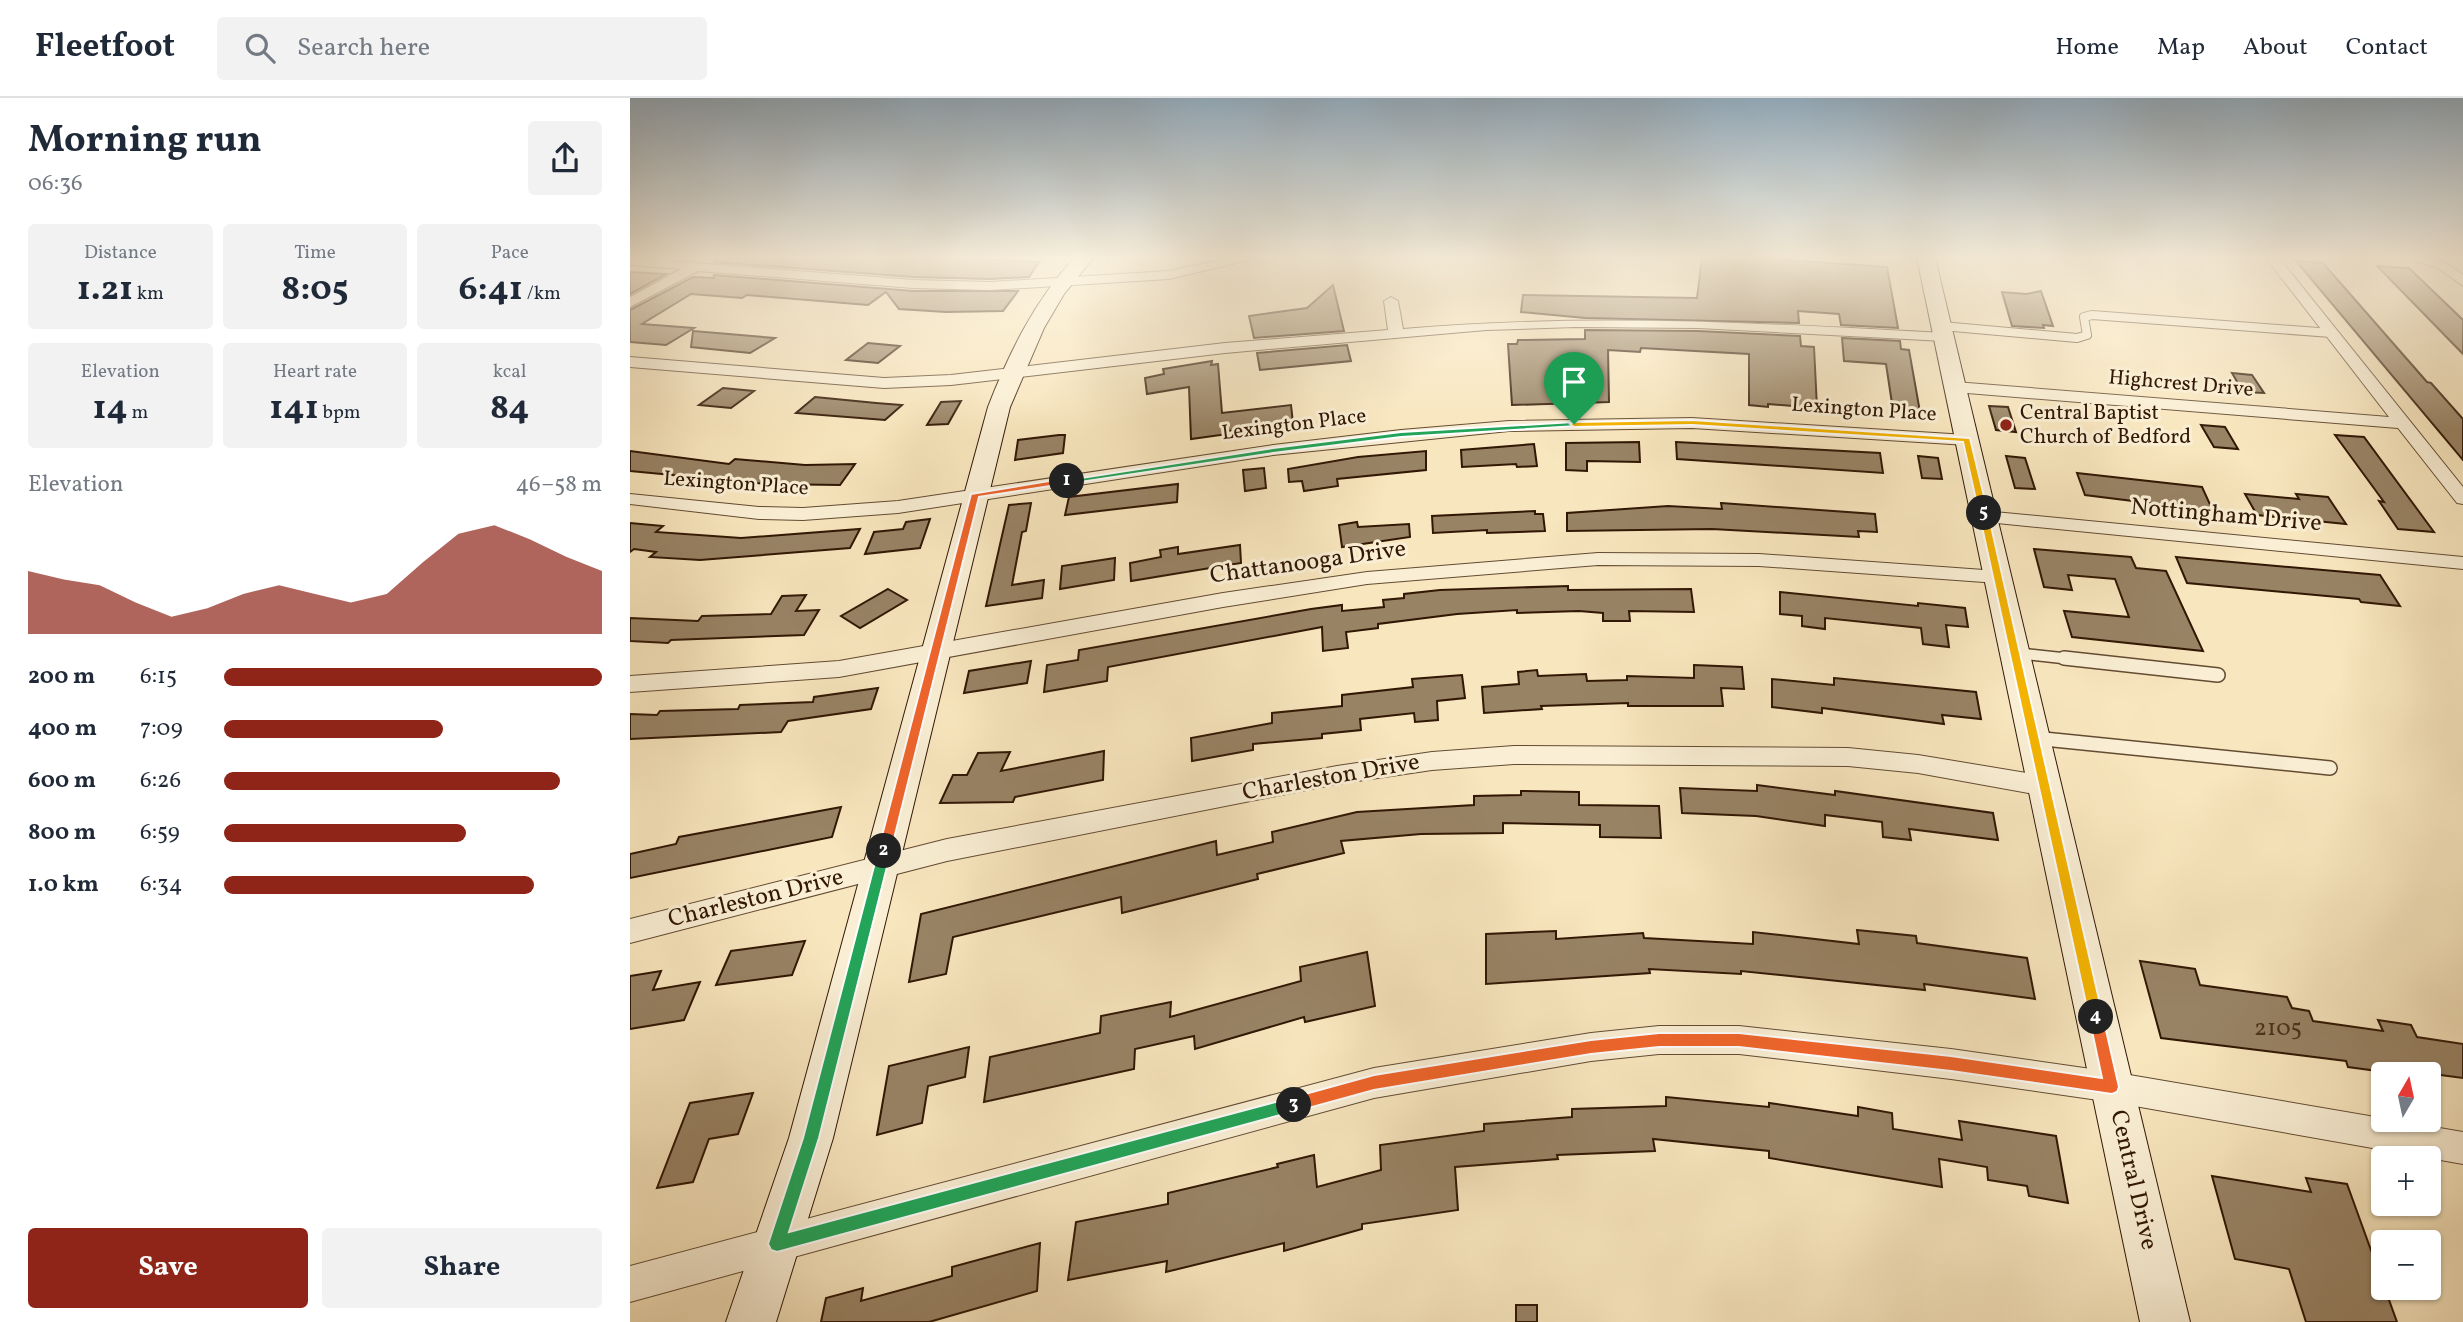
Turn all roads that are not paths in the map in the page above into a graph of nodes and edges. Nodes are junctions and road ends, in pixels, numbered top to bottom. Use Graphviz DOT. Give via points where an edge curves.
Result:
graph roads {
  1 [pos="1039,315"];
  2 [pos="1393,315"];
  3 [pos="1939,315"];
  4 [pos="2317,315"];
  5 [pos="1943,332"];
  6 [pos="1396,333"];
  7 [pos="2331,333"];
  8 [pos="630,362"];
  9 [pos="1011,374"];
  10 [pos="1955,387"];
  11 [pos="2403,423"];
  12 [pos="1967,440"];
  13 [pos="975,494"];
  14 [pos="630,499"];
  15 [pos="2463,499"];
  16 [pos="1984,517"];
  17 [pos="2463,563"];
  18 [pos="1998,577"];
  19 [pos="934,652"];
  20 [pos="2015,653"];
  21 [pos="2218,675"];
  22 [pos="630,684"];
  23 [pos="2034,738"];
  24 [pos="2330,768"];
  25 [pos="2045,786"];
  26 [pos="880,867"];
  27 [pos="630,931"];
  28 [pos="2112,1087"];
  29 [pos="2463,1148"];
  30 [pos="777,1244"];
  31 [pos="630,1284"];
  32 [pos="751,1322"];
  33 [pos="2165,1322"];
  1 -- 9 [label="street"];
  2 -- 6 [label="street"];
  3 -- 5 [label="street, Central Drive"];
  4 -- 7 [label="street"];
  5 -- 6 [label="street" via="1562,323"];
  5 -- 7 [label="lane" via="2077,338 2087,335 2084,317 2092,316"];
  5 -- 10 [label="street, Central Drive"];
  6 -- 9 [label="street"];
  7 -- 11 [label="street"];
  8 -- 9 [label="street" via="884,383"];
  9 -- 13 [label="street"];
  10 -- 11 [label="street, Highcrest Drive"];
  10 -- 12 [label="street, Central Drive"];
  11 -- 15 [label="street"];
  12 -- 13 [label="street, Lexington Place" via="1692,423 1509,426 1273,450"];
  12 -- 16 [label="street, Central Drive"];
  13 -- 14 [label="street, Lexington Place" via="898,507 803,514"];
  13 -- 19 [label="street"];
  16 -- 17 [label="street, Nottingham Drive"];
  16 -- 18 [label="street, Central Drive"];
  18 -- 19 [label="street, Chattanooga Drive" via="1748,560 1598,559 1367,578"];
  18 -- 20 [label="street, Central Drive"];
  19 -- 22 [label="street, Chattanooga Drive" via="799,674"];
  19 -- 26 [label="street"];
  20 -- 21 [label="lane"];
  20 -- 23 [label="street, Central Drive"];
  23 -- 24 [label="lane"];
  23 -- 25 [label="street, Central Drive"];
  25 -- 26 [label="street, Charleston Drive" via="1848,757 1514,755 1337,775"];
  25 -- 28 [label="street, Central Drive"];
  26 -- 27 [label="street, Charleston Drive"];
  26 -- 30 [label="street" via="811,1138"];
  28 -- 29 [label="street"];
  28 -- 30 [label="street" via="1739,1040 1659,1040 1591,1047 1374,1083"];
  28 -- 33 [label="street, Central Drive"];
  30 -- 31 [label="street"];
  30 -- 32 [label="street"];
}
